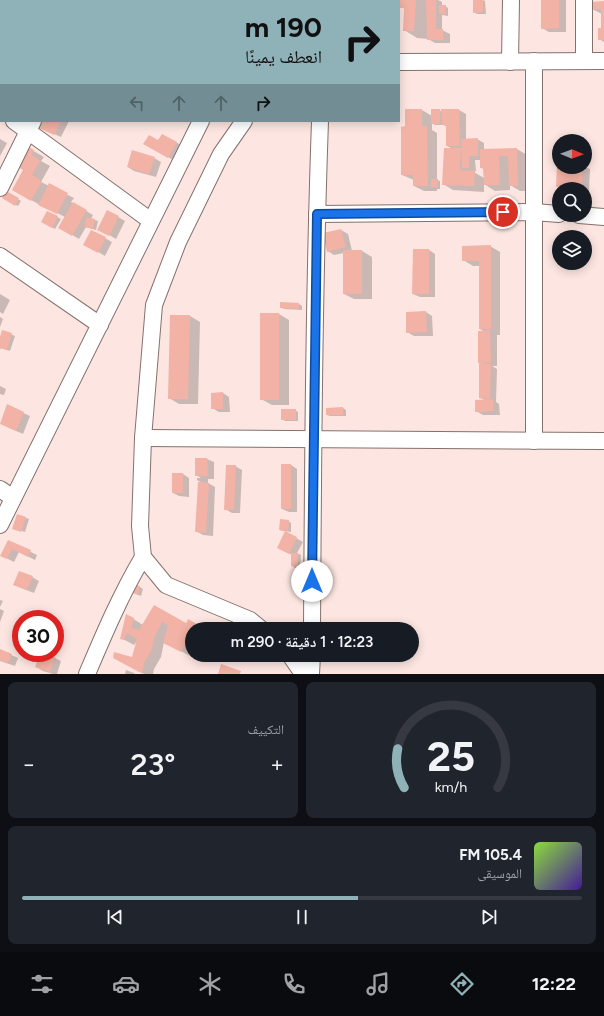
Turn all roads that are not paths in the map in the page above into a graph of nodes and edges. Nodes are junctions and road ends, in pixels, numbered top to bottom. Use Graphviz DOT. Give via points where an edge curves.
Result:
graph roads {
  1 [pos="510,0"];
  2 [pos="584,0"];
  3 [pos="534,61"];
  4 [pos="584,61"];
  5 [pos="604,61"];
  6 [pos="400,62"];
  7 [pos="510,62"];
  8 [pos="17,122"];
  9 [pos="200,122"];
  10 [pos="243,122"];
  11 [pos="320,122"];
  12 [pos="30,126"];
  13 [pos="0,188"];
  14 [pos="534,212"];
  15 [pos="552,213"];
  16 [pos="317,214"];
  17 [pos="592,216"];
  18 [pos="604,217"];
  19 [pos="151,221"];
  20 [pos="0,256"];
  21 [pos="100,325"];
  22 [pos="143,438"];
  23 [pos="313,439"];
  24 [pos="534,441"];
  25 [pos="604,441"];
  26 [pos="0,489"];
  27 [pos="14,498"];
  28 [pos="0,525"];
  29 [pos="143,557"];
  30 [pos="252,622"];
  31 [pos="312,622"];
  32 [pos="295,662"];
  33 [pos="312,662"];
  34 [pos="87,674"];
  35 [pos="303,674"];
  36 [pos="311,674"];
  1 -- 7 [label="street"];
  2 -- 4 [label="street"];
  3 -- 4 [label="street"];
  3 -- 7 [label="street"];
  3 -- 14 [label="street"];
  4 -- 5 [label="street"];
  6 -- 7 [label="street"];
  8 -- 12 [label="street"];
  9 -- 19 [label="street"];
  10 -- 22 [label="street" via="221,154 194,208 154,305"];
  11 -- 16 [label="street"];
  12 -- 13 [label="street"];
  12 -- 19 [label="street"];
  14 -- 15 [label="street"];
  14 -- 16 [label="street"];
  14 -- 24 [label="street"];
  16 -- 23 [label="street"];
  17 -- 18 [label="street"];
  19 -- 21 [label="street"];
  20 -- 21 [label="street"];
  21 -- 27 [label="street"];
  22 -- 23 [label="street"];
  22 -- 29 [label="street" via="140,526"];
  23 -- 24 [label="street"];
  23 -- 31 [label="street"];
  24 -- 25 [label="street"];
  26 -- 27 [label="street"];
  27 -- 28 [label="street"];
  29 -- 30 [label="street" via="166,585"];
  29 -- 34 [label="street" via="114,612"];
  32 -- 35 [label="street"];
  33 -- 36 [label="street"];
}
